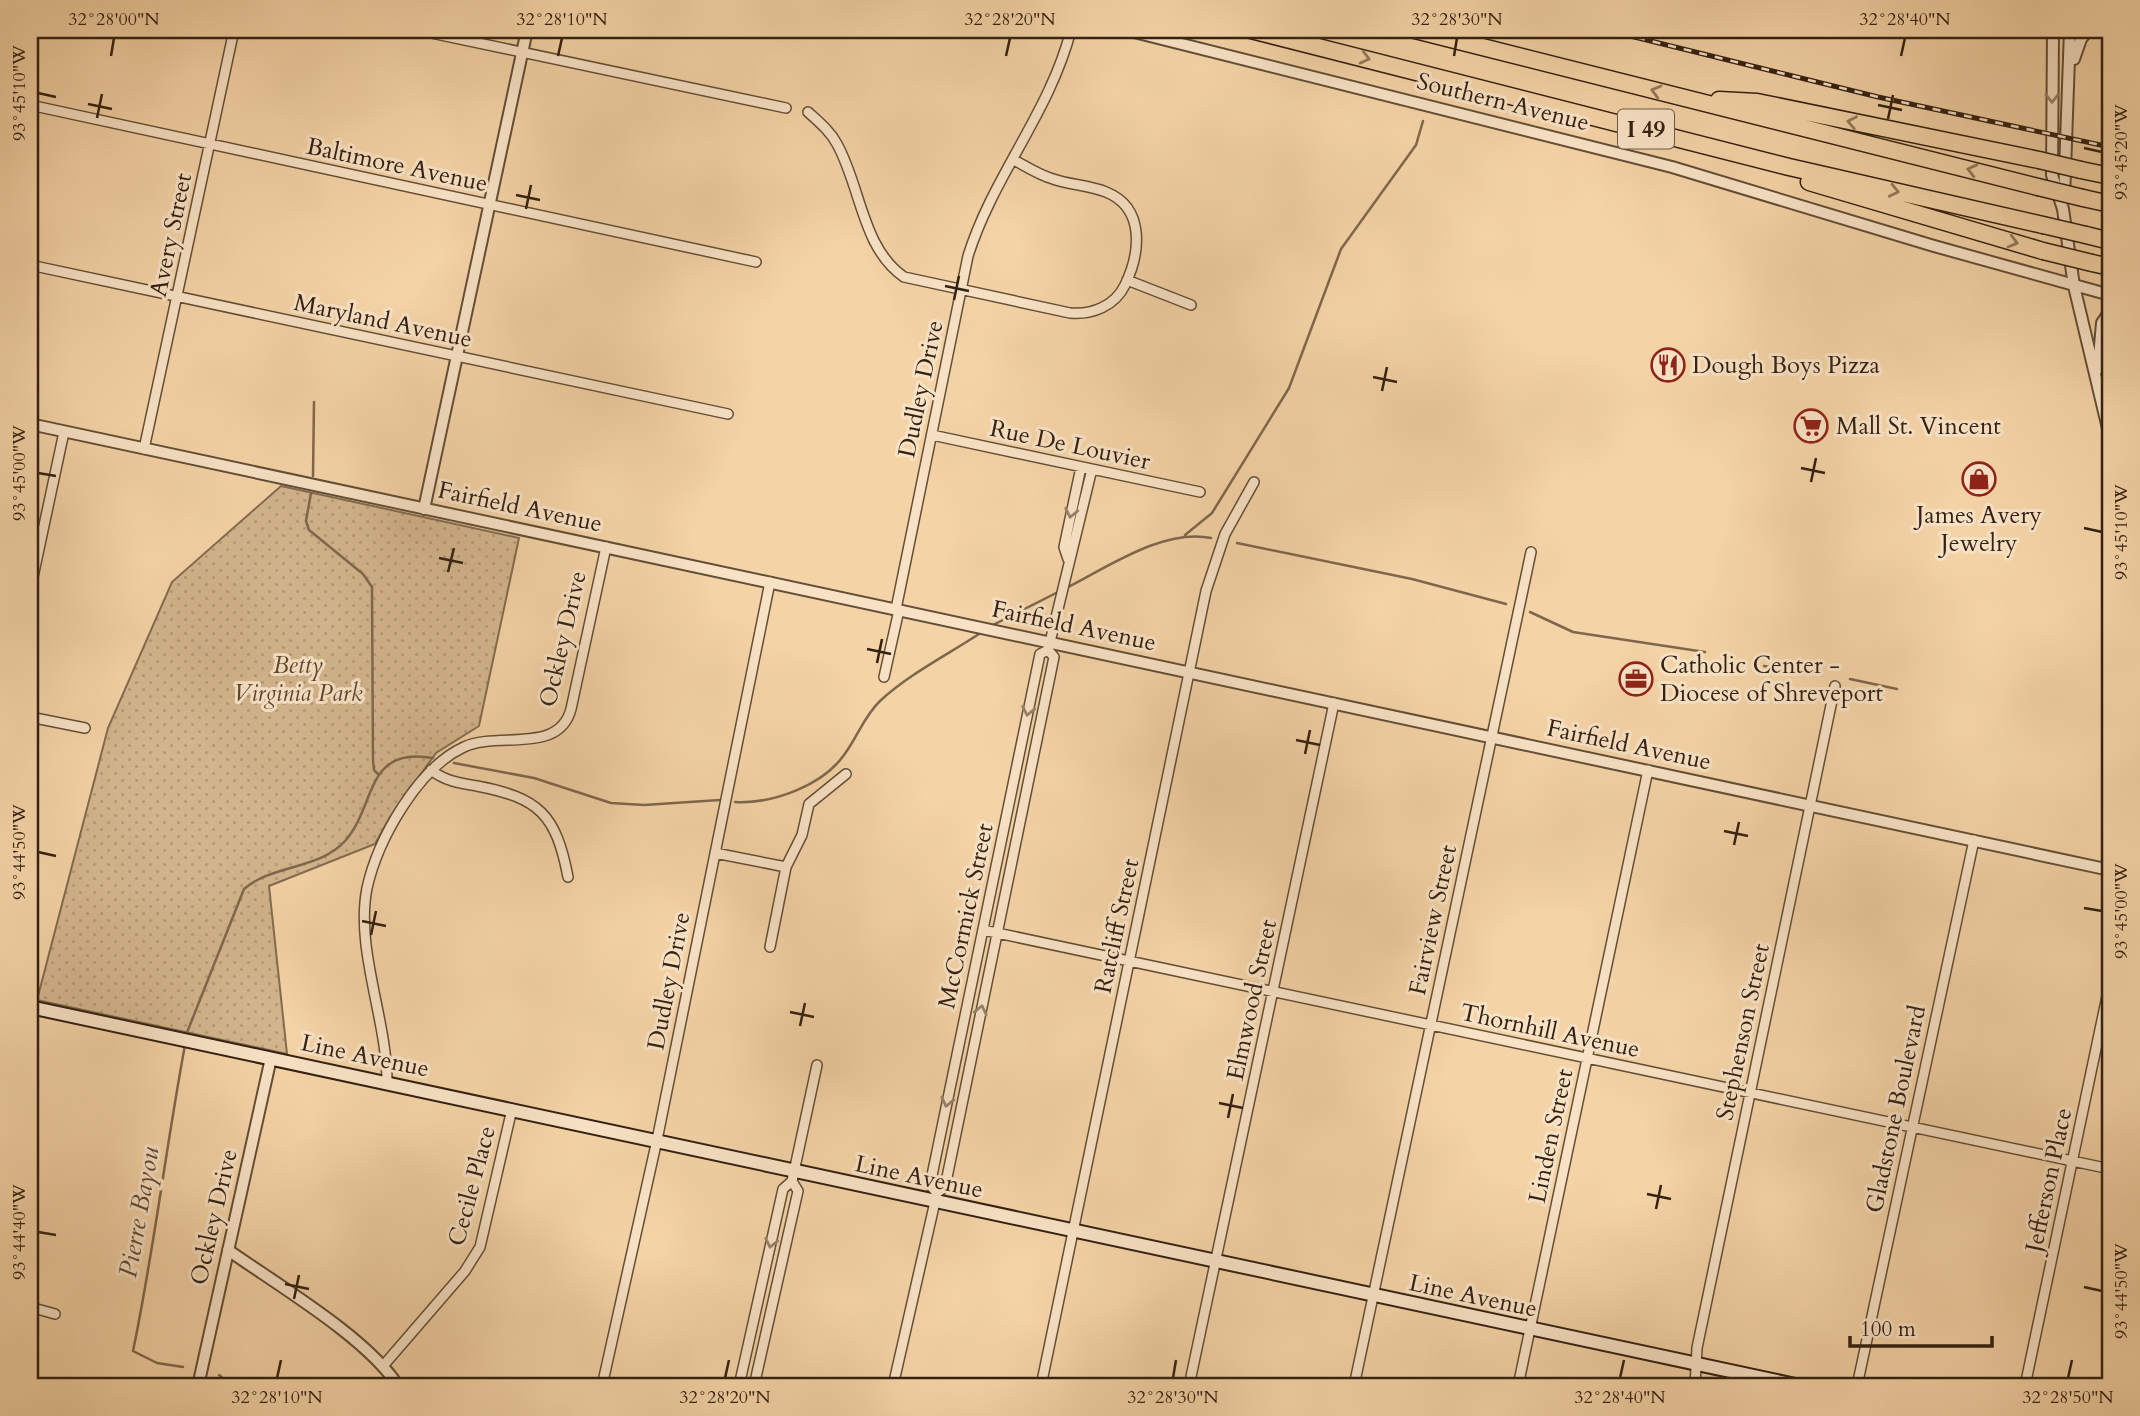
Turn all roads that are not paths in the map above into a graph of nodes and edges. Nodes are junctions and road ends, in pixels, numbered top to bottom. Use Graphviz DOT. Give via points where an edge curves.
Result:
graph roads {
  1 [pos="234,30"];
  2 [pos="417,30"];
  3 [pos="527,30"];
  4 [pos="1071,30"];
  5 [pos="1126,30"];
  6 [pos="1251,30"];
  7 [pos="1415,30"];
  8 [pos="2053,30"];
  9 [pos="2070,30"];
  10 [pos="2088,30"];
  11 [pos="522,53"];
  12 [pos="2069,79"];
  13 [pos="1681,98"];
  14 [pos="30,105"];
  15 [pos="786,108"];
  16 [pos="808,112"];
  17 [pos="1644,129"];
  18 [pos="210,144"];
  19 [pos="1014,160"];
  20 [pos="2110,176"];
  21 [pos="489,204"];
  22 [pos="2110,204"];
  23 [pos="2063,209"];
  24 [pos="2110,241"];
  25 [pos="756,262"];
  26 [pos="30,265"];
  27 [pos="2110,267"];
  28 [pos="1127,280"];
  29 [pos="2074,286"];
  30 [pos="961,290"];
  31 [pos="2110,295"];
  32 [pos="177,297"];
  33 [pos="1191,305"];
  34 [pos="2110,311"];
  35 [pos="456,357"];
  36 [pos="2097,382"];
  37 [pos="728,414"];
  38 [pos="30,424"];
  39 [pos="64,432"];
  40 [pos="932,435"];
  41 [pos="2110,437"];
  42 [pos="144,449"];
  43 [pos="1081,467"];
  44 [pos="1092,469"];
  45 [pos="1254,482"];
  46 [pos="1200,492"];
  47 [pos="424,509"];
  48 [pos="606,547"];
  49 [pos="1531,552"];
  50 [pos="1068,559"];
  51 [pos="770,582"];
  52 [pos="30,591"];
  53 [pos="897,609"];
  54 [pos="1049,646"];
  55 [pos="1189,672"];
  56 [pos="884,677"];
  57 [pos="1835,686"];
  58 [pos="1334,703"];
  59 [pos="30,717"];
  60 [pos="85,728"];
  61 [pos="1491,737"];
  62 [pos="431,769"];
  63 [pos="1648,770"];
  64 [pos="846,774"];
  65 [pos="1013,782"];
  66 [pos="1027,785"];
  67 [pos="1811,805"];
  68 [pos="1974,840"];
  69 [pos="715,853"];
  70 [pos="786,867"];
  71 [pos="2110,870"];
  72 [pos="568,877"];
  73 [pos="982,930"];
  74 [pos="997,933"];
  75 [pos="770,947"];
  76 [pos="1129,960"];
  77 [pos="2110,982"];
  78 [pos="1274,991"];
  79 [pos="30,1007"];
  80 [pos="1430,1026"];
  81 [pos="271,1058"];
  82 [pos="1587,1058"];
  83 [pos="817,1065"];
  84 [pos="954,1066"];
  85 [pos="969,1069"];
  86 [pos="387,1082"];
  87 [pos="1750,1093"];
  88 [pos="512,1109"];
  89 [pos="1912,1128"];
  90 [pos="657,1140"];
  91 [pos="2072,1161"];
  92 [pos="2110,1169"];
  93 [pos="793,1176"];
  94 [pos="935,1198"];
  95 [pos="1074,1232"];
  96 [pos="228,1250"];
  97 [pos="1216,1263"];
  98 [pos="1374,1296"];
  99 [pos="30,1307"];
  100 [pos="55,1314"];
  101 [pos="1531,1329"];
  102 [pos="1697,1364"];
  103 [pos="383,1366"];
  104 [pos="198,1386"];
  105 [pos="398,1386"];
  106 [pos="602,1386"];
  107 [pos="739,1386"];
  108 [pos="754,1386"];
  109 [pos="893,1386"];
  110 [pos="1041,1386"];
  111 [pos="1189,1386"];
  112 [pos="1354,1386"];
  113 [pos="1518,1386"];
  114 [pos="1695,1386"];
  115 [pos="1800,1386"];
  116 [pos="1857,1386"];
  117 [pos="2025,1386"];
  1 -- 18 [label="street, Avery Street"];
  2 -- 11 [label="street"];
  3 -- 11 [label="street"];
  4 -- 19 [label="street, Dudley Drive" via="1050,92"];
  5 -- 29 [label="street, Southern Avenue" via="1679,169"];
  6 -- 17 [label="highway, I 49, one-way"];
  13 -- 7 [label="highway, I 49, one-way"];
  8 -- 23 [label="street, one-way" via="2052,174"];
  9 -- 12 [label="street"];
  10 -- 12 [label="street" via="2078,45"];
  11 -- 15 [label="street"];
  11 -- 21 [label="street"];
  12 -- 23 [label="street"];
  20 -- 13 [label="highway, one-way, bridge" via="1757,102"];
  22 -- 13 [label="highway, I 49, one-way, bridge"];
  14 -- 18 [label="street, Baltimore Avenue"];
  16 -- 30 [label="street" via="838,146 883,258 904,277"];
  17 -- 24 [label="highway, I 49, one-way, bridge"];
  17 -- 27 [label="highway, one-way, bridge" via="2043,251"];
  18 -- 21 [label="street, Baltimore Avenue"];
  18 -- 32 [label="street, Avery Street"];
  19 -- 28 [label="street" via="1049,178 1107,192 1123,204 1133,219 1137,238"];
  19 -- 30 [label="street, Dudley Drive" via="981,220"];
  21 -- 25 [label="street, Baltimore Avenue"];
  21 -- 35 [label="street"];
  23 -- 29 [label="street"];
  26 -- 32 [label="street, Maryland Avenue"];
  28 -- 30 [label="street" via="1108,304 1083,314"];
  28 -- 33 [label="street"];
  29 -- 31 [label="street, Southern Avenue"];
  29 -- 36 [label="street"];
  30 -- 40 [label="street, Dudley Drive"];
  32 -- 35 [label="street, Maryland Avenue"];
  32 -- 42 [label="street, Avery Street"];
  34 -- 36 [label="street" via="2101,328"];
  35 -- 37 [label="street, Maryland Avenue"];
  35 -- 47 [label="street"];
  36 -- 41 [label="street"];
  38 -- 39 [label="street, Fairfield Avenue"];
  39 -- 42 [label="street, Fairfield Avenue"];
  39 -- 52 [label="street"];
  40 -- 43 [label="street, Rue De Louvier"];
  40 -- 53 [label="street, Dudley Drive"];
  42 -- 47 [label="street, Fairfield Avenue"];
  43 -- 44 [label="street, Rue De Louvier"];
  43 -- 50 [label="street, one-way" via="1064,547"];
  44 -- 46 [label="street, Rue De Louvier"];
  44 -- 50 [label="street"];
  45 -- 55 [label="street, Ratcliff Street" via="1215,559"];
  47 -- 48 [label="street, Fairfield Avenue"];
  48 -- 51 [label="street, Fairfield Avenue"];
  48 -- 62 [label="street, Ockley Drive" via="571,709 562,728 545,737 474,743"];
  49 -- 61 [label="street, Fairview Street"];
  50 -- 54 [label="street"];
  51 -- 53 [label="street, Fairfield Avenue"];
  51 -- 69 [label="street, Dudley Drive"];
  53 -- 54 [label="street, Fairfield Avenue"];
  53 -- 56 [label="street, Dudley Drive"];
  54 -- 55 [label="street, Fairfield Avenue"];
  54 -- 65 [label="street, McCormick Street, one-way" via="1040,654"];
  54 -- 66 [label="street, McCormick Street" via="1054,657"];
  55 -- 58 [label="street, Fairfield Avenue"];
  55 -- 76 [label="street, Ratcliff Street"];
  57 -- 67 [label="street, Stephenson Street"];
  58 -- 61 [label="street, Fairfield Avenue"];
  58 -- 78 [label="street, Elmwood Street"];
  59 -- 60 [label="street"];
  61 -- 63 [label="street, Fairfield Avenue"];
  61 -- 80 [label="street, Fairview Street"];
  62 -- 72 [label="street" via="445,779 512,793 533,803 554,826"];
  62 -- 86 [label="street, Ockley Drive" via="380,850 364,907"];
  63 -- 67 [label="street, Fairfield Avenue"];
  63 -- 82 [label="street, Linden Street"];
  64 -- 70 [label="street" via="809,804 803,835"];
  65 -- 66 [label="street"];
  65 -- 73 [label="street, McCormick Street"];
  66 -- 74 [label="street, McCormick Street"];
  67 -- 68 [label="street, Fairfield Avenue"];
  67 -- 87 [label="street, Stephenson Street"];
  68 -- 71 [label="street, Fairfield Avenue"];
  68 -- 89 [label="street, Gladstone Boulevard"];
  69 -- 70 [label="street"];
  69 -- 90 [label="street, Dudley Drive"];
  70 -- 75 [label="street"];
  73 -- 74 [label="street, Thornhill Avenue"];
  73 -- 84 [label="street, McCormick Street"];
  74 -- 76 [label="street, Thornhill Avenue"];
  85 -- 74 [label="street, McCormick Street, one-way"];
  76 -- 78 [label="street, Thornhill Avenue"];
  76 -- 95 [label="street, Ratcliff Street"];
  77 -- 91 [label="street, Jefferson Place"];
  78 -- 80 [label="street, Thornhill Avenue"];
  78 -- 97 [label="street, Elmwood Street"];
  79 -- 81 [label="main road, Line Avenue"];
  80 -- 82 [label="street, Thornhill Avenue"];
  80 -- 98 [label="street, Fairview Street"];
  81 -- 86 [label="main road, Line Avenue"];
  81 -- 96 [label="street, Ockley Drive"];
  82 -- 87 [label="street, Thornhill Avenue"];
  82 -- 101 [label="street, Linden Street"];
  83 -- 93 [label="street"];
  84 -- 85 [label="street"];
  84 -- 94 [label="street, McCormick Street, one-way" via="930,1185"];
  85 -- 94 [label="street, McCormick Street" via="945,1187"];
  86 -- 88 [label="main road, Line Avenue"];
  87 -- 89 [label="street, Thornhill Avenue"];
  87 -- 102 [label="street, Stephenson Street"];
  88 -- 90 [label="main road, Line Avenue"];
  88 -- 103 [label="street, Cecile Place" via="480,1247 465,1271"];
  89 -- 91 [label="street, Thornhill Avenue"];
  89 -- 116 [label="street, Gladstone Boulevard"];
  90 -- 93 [label="main road, Line Avenue"];
  90 -- 106 [label="street, Dudley Drive"];
  91 -- 92 [label="street, Thornhill Avenue"];
  91 -- 117 [label="street, Jefferson Place"];
  93 -- 94 [label="main road, Line Avenue"];
  93 -- 107 [label="street, one-way" via="783,1189"];
  93 -- 108 [label="street" via="798,1191"];
  94 -- 95 [label="main road, Line Avenue"];
  94 -- 109 [label="street, McCormick Street"];
  95 -- 97 [label="main road, Line Avenue"];
  95 -- 110 [label="street, Ratcliff Street"];
  96 -- 103 [label="street" via="360,1344"];
  96 -- 104 [label="street, Ockley Drive"];
  97 -- 98 [label="main road, Line Avenue"];
  97 -- 111 [label="street, Elmwood Street"];
  98 -- 101 [label="main road, Line Avenue"];
  98 -- 112 [label="street, Fairview Street"];
  99 -- 100 [label="street"];
  101 -- 102 [label="main road, Line Avenue"];
  101 -- 113 [label="street, Linden Street"];
  102 -- 114 [label="street, Stephenson Street"];
  102 -- 115 [label="main road, Line Avenue"];
  103 -- 105 [label="street"];
}
